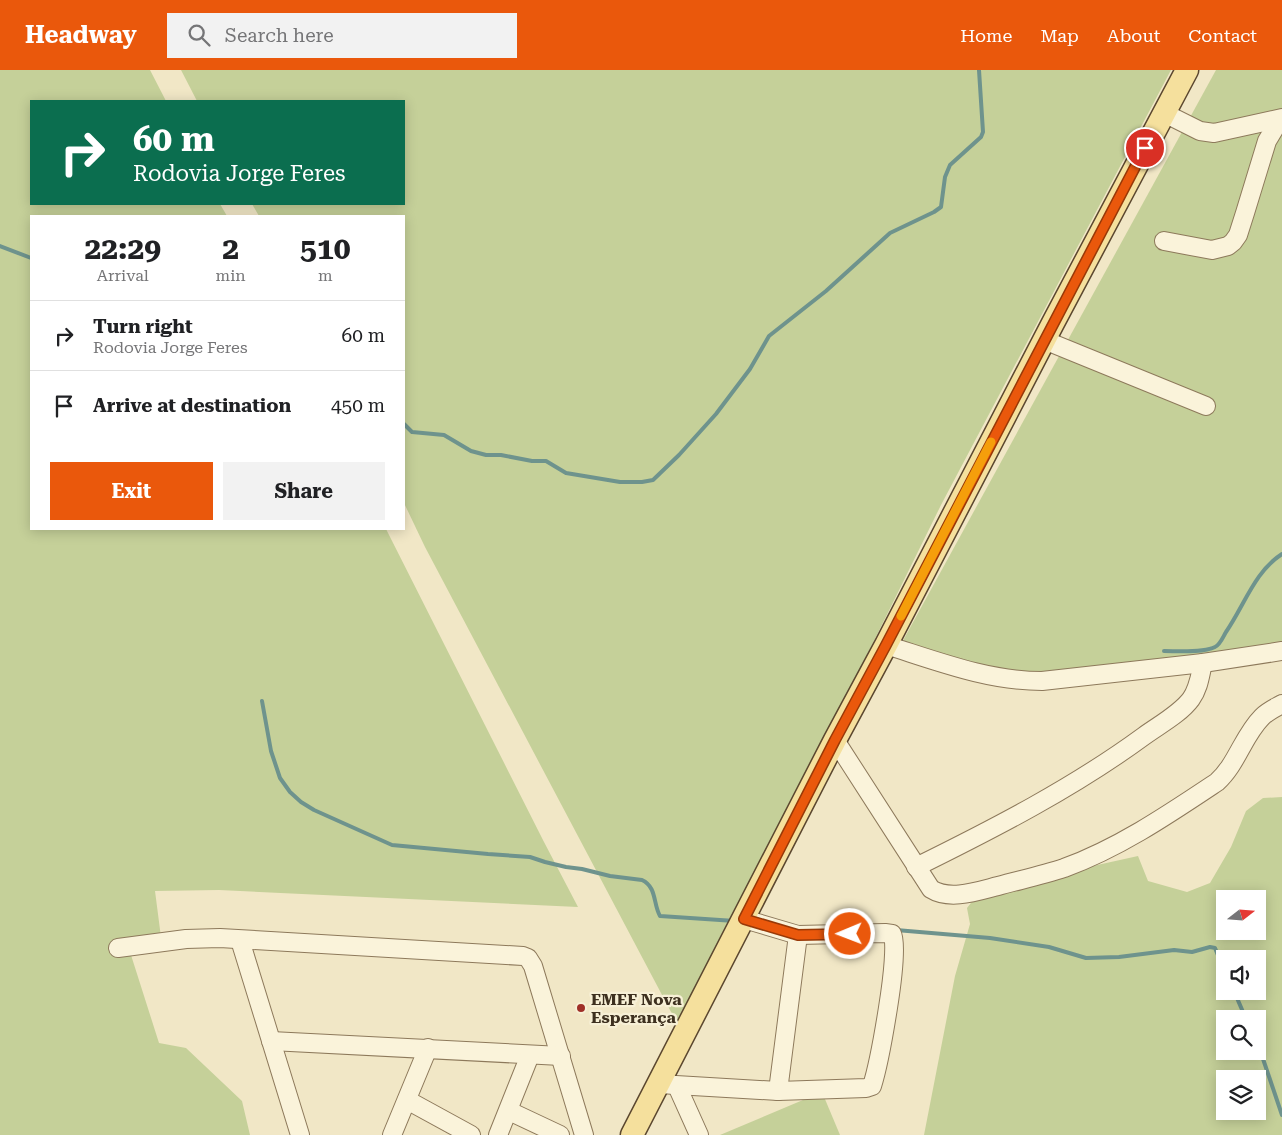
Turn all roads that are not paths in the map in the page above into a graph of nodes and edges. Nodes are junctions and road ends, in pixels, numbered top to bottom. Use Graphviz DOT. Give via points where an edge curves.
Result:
graph roads {
  1 [pos="1187,70"];
  2 [pos="1164,113"];
  3 [pos="1282,118"];
  4 [pos="1243,126"];
  5 [pos="1263,151"];
  6 [pos="1164,240"];
  7 [pos="1044,340"];
  8 [pos="1206,406"];
  9 [pos="886,645"];
  10 [pos="1282,651"];
  11 [pos="1202,663"];
  12 [pos="1282,704"];
  13 [pos="835,740"];
  14 [pos="916,868"];
  15 [pos="744,919"];
  16 [pos="798,935"];
  17 [pos="240,940"];
  18 [pos="118,948"];
  19 [pos="271,1041"];
  20 [pos="428,1048"];
  21 [pos="530,1055"];
  22 [pos="561,1056"];
  23 [pos="668,1085"];
  24 [pos="778,1091"];
  25 [pos="407,1100"];
  26 [pos="509,1110"];
  27 [pos="300,1135"];
  28 [pos="392,1135"];
  29 [pos="471,1135"];
  30 [pos="498,1135"];
  31 [pos="560,1135"];
  32 [pos="584,1135"];
  33 [pos="632,1135"];
  34 [pos="699,1135"];
  1 -- 2 [label="main road"];
  2 -- 4 [label="street" via="1208,132"];
  2 -- 7 [label="main road"];
  3 -- 4 [label="street"];
  3 -- 5 [label="street"];
  4 -- 5 [label="street" via="1255,136"];
  5 -- 6 [label="street" via="1238,235 1233,242 1212,250"];
  7 -- 8 [label="street"];
  7 -- 9 [label="main road"];
  9 -- 11 [label="street" via="982,674 1025,681"];
  9 -- 13 [label="main road"];
  10 -- 11 [label="street"];
  11 -- 14 [label="street" via="1199,682 1190,700 1118,755 1000,826"];
  12 -- 14 [label="street" via="1262,717 1217,782 1105,851 1062,868 960,894 931,889"];
  13 -- 14 [label="street"];
  13 -- 15 [label="main road"];
  15 -- 16 [label="street"];
  15 -- 23 [label="main road"];
  16 -- 24 [label="street"];
  16 -- 24 [label="street" via="892,934 895,947 892,977 872,1086"];
  17 -- 18 [label="street" via="186,939"];
  17 -- 19 [label="street"];
  17 -- 22 [label="street" via="523,956 533,966"];
  19 -- 20 [label="street"];
  19 -- 27 [label="street"];
  20 -- 21 [label="street"];
  20 -- 25 [label="street"];
  21 -- 22 [label="street"];
  21 -- 26 [label="street"];
  22 -- 32 [label="street"];
  23 -- 24 [label="street"];
  23 -- 33 [label="main road"];
  23 -- 34 [label="street"];
  25 -- 28 [label="street"];
  25 -- 29 [label="street"];
  26 -- 30 [label="street"];
  26 -- 31 [label="street"];
}
